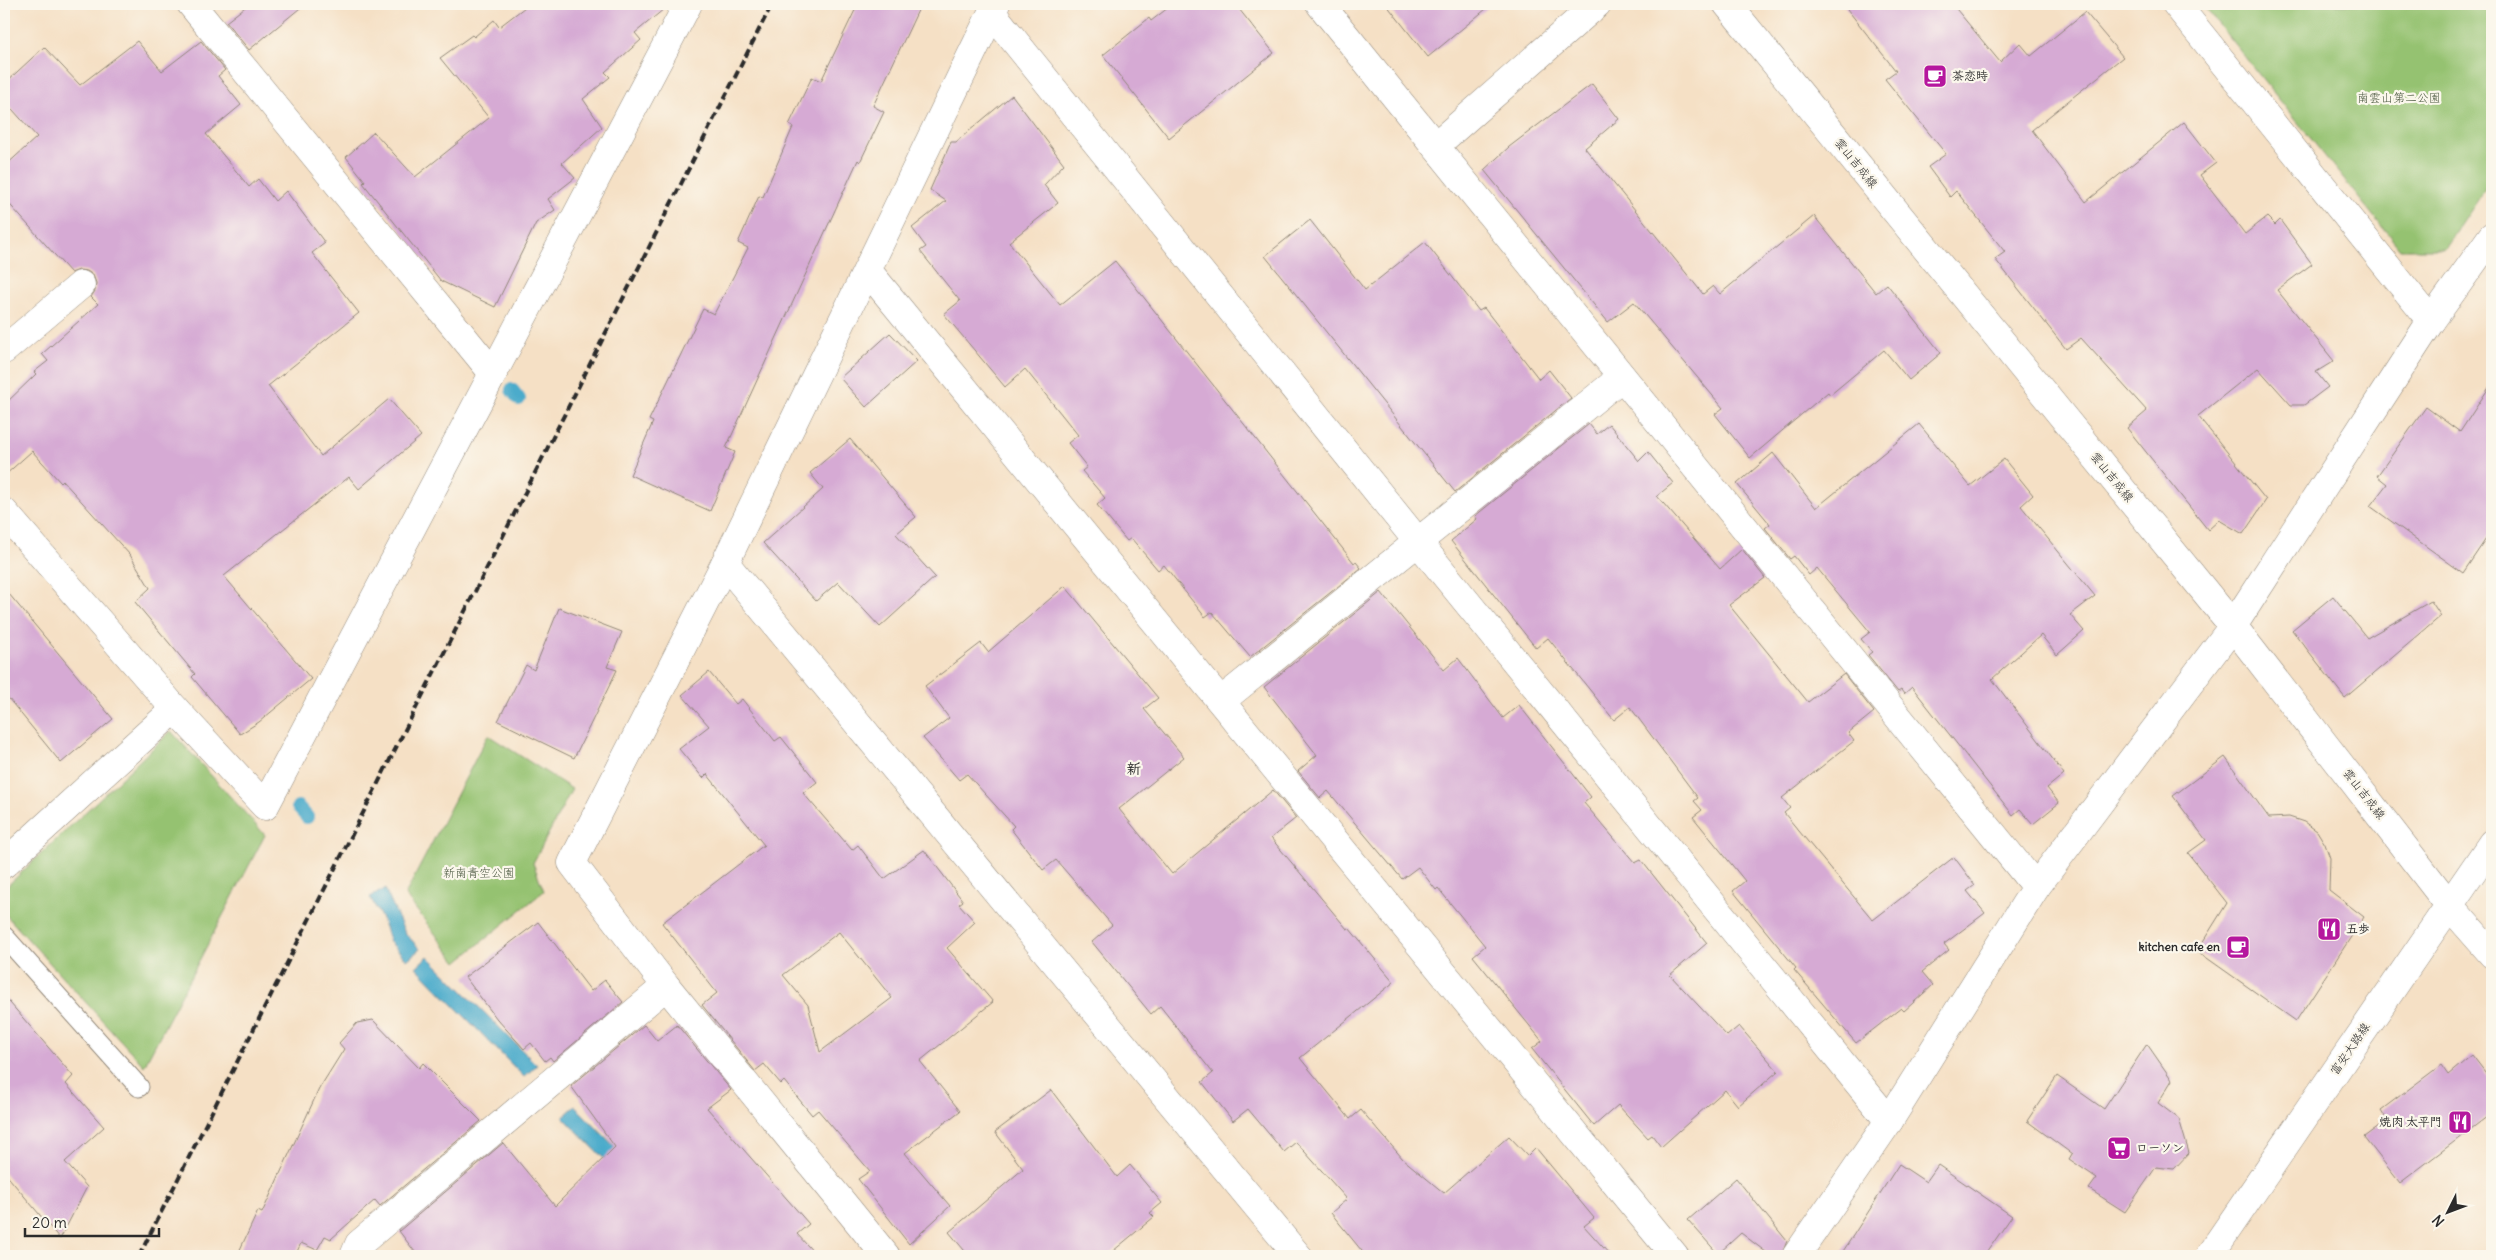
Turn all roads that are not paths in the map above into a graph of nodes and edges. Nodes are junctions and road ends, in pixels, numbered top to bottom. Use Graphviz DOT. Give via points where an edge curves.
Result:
graph roads {
  1 [pos="191,4"];
  2 [pos="688,4"];
  3 [pos="1320,4"];
  4 [pos="1597,4"];
  5 [pos="1727,4"];
  6 [pos="2176,4"];
  7 [pos="994,8"];
  8 [pos="1435,146"];
  9 [pos="2492,236"];
  10 [pos="868,270"];
  11 [pos="81,285"];
  12 [pos="2431,321"];
  13 [pos="4,350"];
  14 [pos="492,372"];
  15 [pos="1622,377"];
  16 [pos="4,512"];
  17 [pos="1418,542"];
  18 [pos="725,563"];
  19 [pos="2233,626"];
  20 [pos="1220,701"];
  21 [pos="175,709"];
  22 [pos="2492,843"];
  23 [pos="4,864"];
  24 [pos="2036,888"];
  25 [pos="2449,905"];
  26 [pos="4,936"];
  27 [pos="2492,954"];
  28 [pos="666,986"];
  29 [pos="139,1087"];
  30 [pos="1889,1121"];
  31 [pos="361,1252"];
  32 [pos="883,1255"];
  33 [pos="1298,1256"];
  34 [pos="1675,1256"];
  35 [pos="1796,1256"];
  36 [pos="2209,1256"];
  1 -- 14 [label="street"];
  2 -- 14 [label="street"];
  3 -- 8 [label="street"];
  4 -- 8 [label="street"];
  5 -- 19 [label="street, 雲山吉成線"];
  6 -- 12 [label="street"];
  7 -- 10 [label="street"];
  7 -- 17 [label="street"];
  8 -- 15 [label="street"];
  9 -- 12 [label="street"];
  10 -- 18 [label="street"];
  10 -- 20 [label="street"];
  11 -- 13 [label="street"];
  12 -- 19 [label="street"];
  14 -- 21 [label="street" via="265,806"];
  15 -- 17 [label="street"];
  15 -- 24 [label="street"];
  16 -- 21 [label="street"];
  17 -- 20 [label="street"];
  17 -- 30 [label="street"];
  18 -- 28 [label="street" via="572,863"];
  18 -- 33 [label="street"];
  19 -- 24 [label="street"];
  19 -- 25 [label="street, 雲山吉成線"];
  20 -- 34 [label="street"];
  21 -- 23 [label="street"];
  22 -- 25 [label="street, 富安大路線"];
  24 -- 30 [label="street"];
  25 -- 27 [label="street, 雲山吉成線"];
  25 -- 36 [label="street, 富安大路線"];
  26 -- 29 [label="lane"];
  28 -- 31 [label="street"];
  28 -- 32 [label="street"];
  30 -- 35 [label="street"];
}
